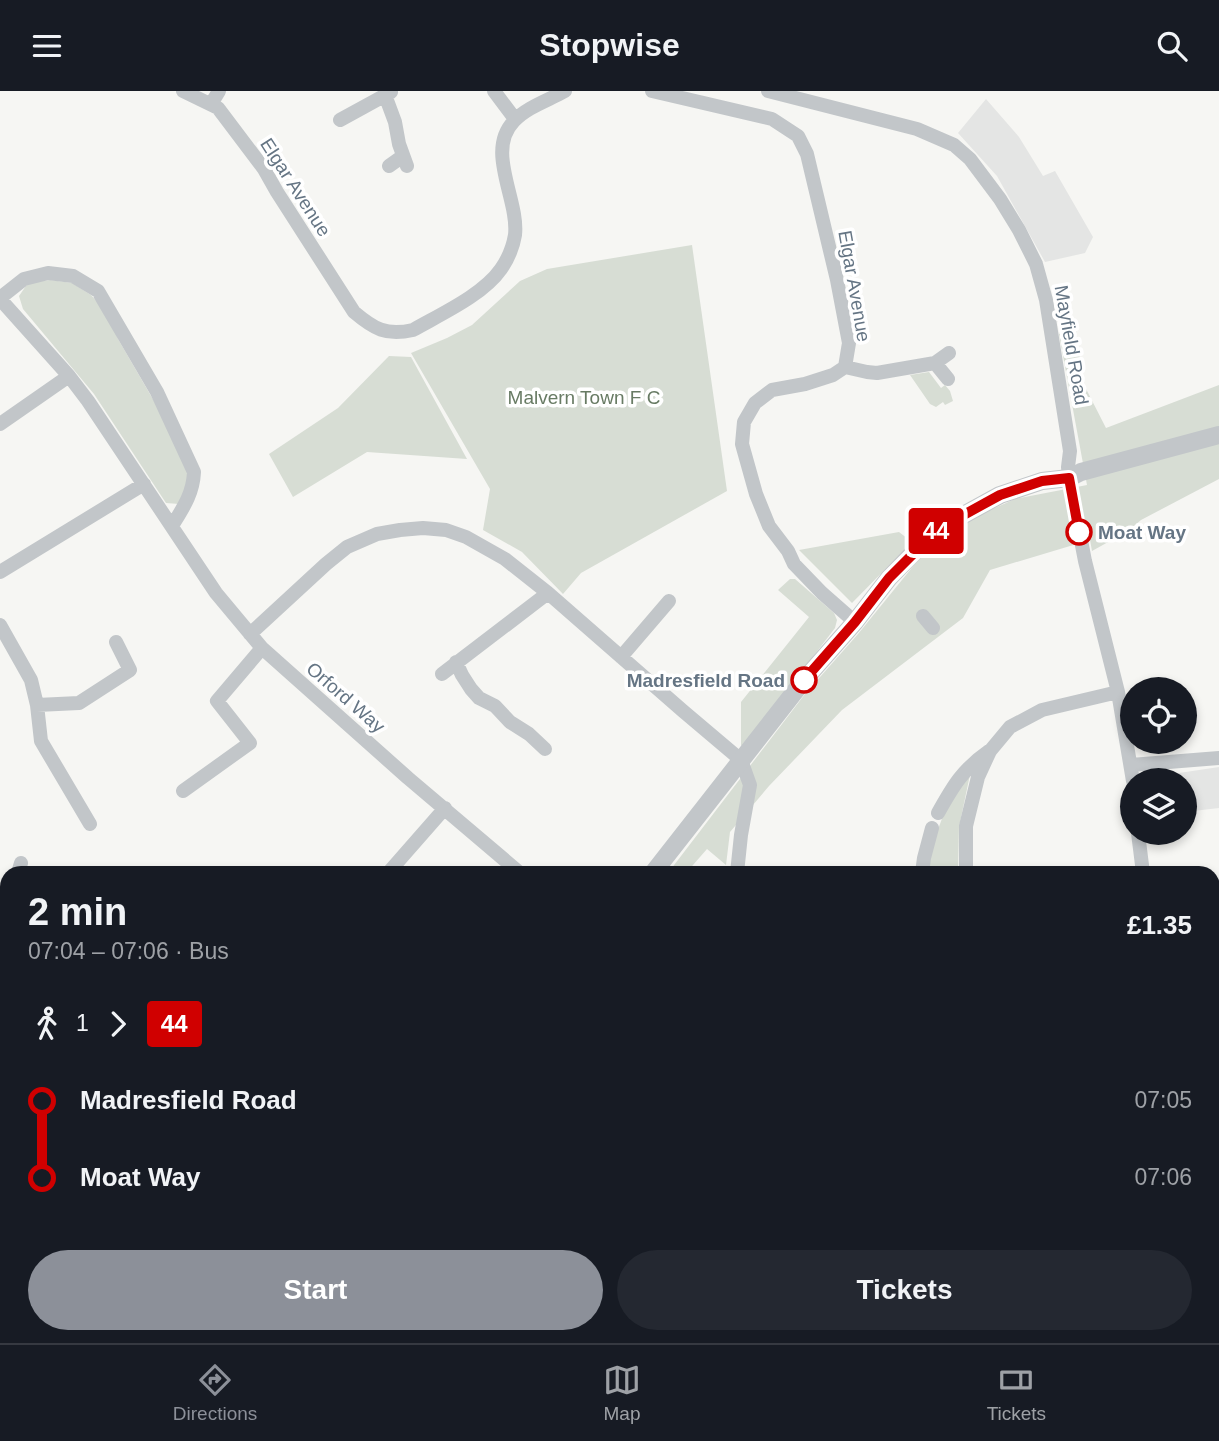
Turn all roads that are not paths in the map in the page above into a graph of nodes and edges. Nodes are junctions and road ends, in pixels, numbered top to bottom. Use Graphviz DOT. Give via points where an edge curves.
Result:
graph roads {
  1 [pos="183,91"];
  2 [pos="219,91"];
  3 [pos="494,91"];
  4 [pos="565,91"];
  5 [pos="652,91"];
  6 [pos="768,91"];
  7 [pos="389,93"];
  8 [pos="211,104"];
  9 [pos="340,120"];
  10 [pos="515,120"];
  11 [pos="389,166"];
  12 [pos="0,299"];
  13 [pos="949,353"];
  14 [pos="935,363"];
  15 [pos="845,367"];
  16 [pos="69,376"];
  17 [pos="948,379"];
  18 [pos="0,424"];
  19 [pos="1219,435"];
  20 [pos="1069,478"];
  21 [pos="144,484"];
  22 [pos="172,526"];
  23 [pos="0,572"];
  24 [pos="548,593"];
  25 [pos="669,601"];
  26 [pos="923,616"];
  27 [pos="855,622"];
  28 [pos="0,625"];
  29 [pos="933,628"];
  30 [pos="250,634"];
  31 [pos="116,642"];
  32 [pos="262,648"];
  33 [pos="621,657"];
  34 [pos="456,662"];
  35 [pos="442,674"];
  36 [pos="1118,692"];
  37 [pos="37,705"];
  38 [pos="545,750"];
  39 [pos="990,751"];
  40 [pos="1219,758"];
  41 [pos="741,760"];
  42 [pos="1131,768"];
  43 [pos="1161,768"];
  44 [pos="183,791"];
  45 [pos="445,808"];
  46 [pos="938,813"];
  47 [pos="90,824"];
  48 [pos="932,828"];
  49 [pos="1140,845"];
  50 [pos="394,866"];
  51 [pos="512,866"];
  52 [pos="658,866"];
  53 [pos="738,866"];
  54 [pos="923,866"];
  55 [pos="966,866"];
  56 [pos="1142,866"];
  1 -- 8 [label="street, Elgar Avenue"];
  2 -- 8 [label="street"];
  3 -- 10 [label="street"];
  4 -- 10 [label="street"];
  5 -- 15 [label="street, Elgar Avenue" via="772,119 798,136 810,162 837,280 849,344"];
  6 -- 20 [label="street, Mayfield Road" via="917,129 954,145 970,159 1000,199 1036,264 1067,430"];
  7 -- 9 [label="street"];
  7 -- 11 [label="street" via="405,161"];
  8 -- 10 [label="street, Elgar Avenue" via="264,169 354,312 372,327 399,333 413,330 476,293 502,268 515,232 501,148 505,132"];
  12 -- 16 [label="street, Orford Way"];
  12 -- 22 [label="street, Orford Way" via="24,279 48,273 73,276 98,291 157,392 194,472 187,502"];
  13 -- 14 [label="street"];
  14 -- 15 [label="street" via="877,373"];
  14 -- 17 [label="street"];
  15 -- 27 [label="street, Elgar Avenue" via="814,381 772,390 755,403 744,422 742,444 769,526 794,564"];
  16 -- 18 [label="street"];
  16 -- 21 [label="street, Orford Way"];
  19 -- 20 [label="street"];
  20 -- 27 [label="street" via="1042,481 1000,495 938,529 889,578"];
  20 -- 36 [label="street, Mayfield Road"];
  21 -- 22 [label="street, Orford Way"];
  21 -- 23 [label="street"];
  22 -- 30 [label="street, Orford Way" via="216,593"];
  24 -- 30 [label="street" via="505,559 466,537 446,530 400,530 347,547"];
  24 -- 33 [label="street"];
  24 -- 34 [label="street"];
  25 -- 33 [label="street"];
  26 -- 29 [label="street"];
  27 -- 41 [label="street"];
  28 -- 37 [label="street" via="31,680"];
  30 -- 32 [label="street, Orford Way"];
  31 -- 37 [label="street" via="130,670 79,703"];
  32 -- 44 [label="street" via="216,701 250,743"];
  32 -- 45 [label="street, Orford Way"];
  33 -- 41 [label="street"];
  34 -- 35 [label="street"];
  34 -- 38 [label="street" via="480,698"];
  36 -- 39 [label="street" via="1042,710 1010,727"];
  36 -- 42 [label="street, Mayfield Road"];
  37 -- 47 [label="street" via="41,741"];
  39 -- 46 [label="street" via="966,769"];
  39 -- 55 [label="street" via="978,777 966,826"];
  40 -- 43 [label="street"];
  41 -- 52 [label="street"];
  41 -- 53 [label="street" via="750,785"];
  45 -- 50 [label="street"];
  45 -- 51 [label="street, Orford Way"];
  48 -- 54 [label="street"];
  49 -- 56 [label="street"];
}
